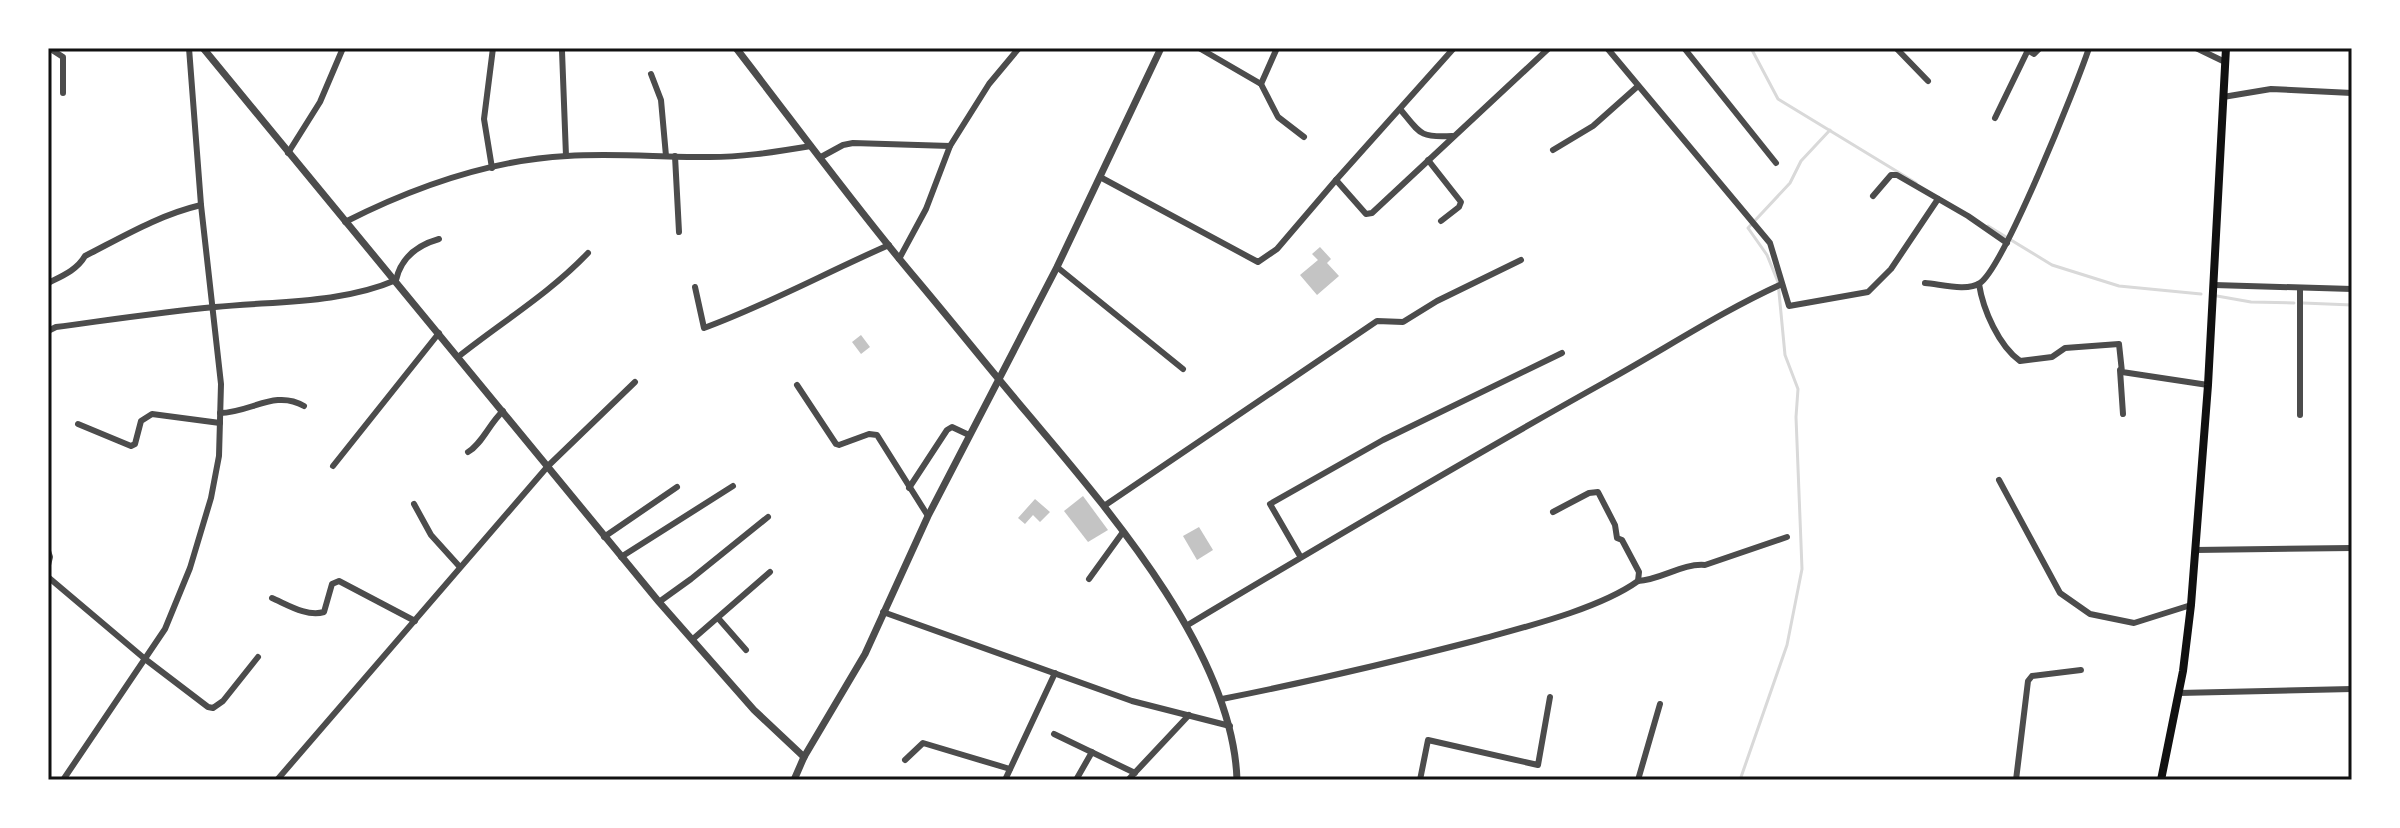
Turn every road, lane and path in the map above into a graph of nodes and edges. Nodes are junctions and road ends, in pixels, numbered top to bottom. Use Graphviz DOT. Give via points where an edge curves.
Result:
graph roads {
  1 [pos="49,48"];
  2 [pos="189,48"];
  3 [pos="203,48"];
  4 [pos="343,48"];
  5 [pos="493,48"];
  6 [pos="736,48"];
  7 [pos="1019,48"];
  8 [pos="1161,48"];
  9 [pos="1199,48"];
  10 [pos="1277,48"];
  11 [pos="1454,48"];
  12 [pos="1549,48"];
  13 [pos="1607,48"];
  14 [pos="1684,48"];
  15 [pos="1896,48"];
  16 [pos="2040,48"];
  17 [pos="2089,48"];
  18 [pos="2196,48"];
  19 [pos="2226,48"];
  20 [pos="2026,49"];
  21 [pos="562,51"];
  22 [pos="2225,62"];
  23 [pos="651,74"];
  24 [pos="1928,81"];
  25 [pos="1261,84"];
  26 [pos="1638,86"];
  27 [pos="63,93"];
  28 [pos="2352,93"];
  29 [pos="2223,97"];
  30 [pos="1400,109"];
  31 [pos="1995,118"];
  32 [pos="1454,136"];
  33 [pos="1304,137"];
  34 [pos="811,146"];
  35 [pos="950,146"];
  36 [pos="1553,150"];
  37 [pos="288,153"];
  38 [pos="566,156"];
  39 [pos="666,156"];
  40 [pos="675,156"];
  41 [pos="821,157"];
  42 [pos="1428,160"];
  43 [pos="1776,163"];
  44 [pos="492,168"];
  45 [pos="1100,177"];
  46 [pos="1336,180"];
  47 [pos="1873,196"];
  48 [pos="1938,199"];
  49 [pos="201,205"];
  50 [pos="1441,221"];
  51 [pos="345,222"];
  52 [pos="679,232"];
  53 [pos="439,239"];
  54 [pos="2007,243"];
  55 [pos="889,245"];
  56 [pos="588,253"];
  57 [pos="899,259"];
  58 [pos="1521,260"];
  59 [pos="1057,267"];
  60 [pos="396,280"];
  61 [pos="48,283"];
  62 [pos="1925,283"];
  63 [pos="1782,284"];
  64 [pos="1979,284"];
  65 [pos="2214,285"];
  66 [pos="695,287"];
  67 [pos="2300,289"];
  68 [pos="2352,289"];
  69 [pos="212,307"];
  70 [pos="48,331"];
  71 [pos="439,333"];
  72 [pos="1562,353"];
  73 [pos="458,357"];
  74 [pos="1183,369"];
  75 [pos="2120,370"];
  76 [pos="998,378"];
  77 [pos="635,382"];
  78 [pos="797,385"];
  79 [pos="2208,385"];
  80 [pos="304,406"];
  81 [pos="503,411"];
  82 [pos="220,413"];
  83 [pos="2123,414"];
  84 [pos="2300,415"];
  85 [pos="220,423"];
  86 [pos="78,424"];
  87 [pos="969,435"];
  88 [pos="468,452"];
  89 [pos="333,466"];
  90 [pos="548,466"];
  91 [pos="1999,480"];
  92 [pos="733,486"];
  93 [pos="677,487"];
  94 [pos="909,488"];
  95 [pos="414,504"];
  96 [pos="1104,506"];
  97 [pos="1553,512"];
  98 [pos="928,516"];
  99 [pos="768,517"];
  100 [pos="1123,532"];
  101 [pos="604,537"];
  102 [pos="1787,537"];
  103 [pos="2352,548"];
  104 [pos="2195,550"];
  105 [pos="48,551"];
  106 [pos="1300,556"];
  107 [pos="621,557"];
  108 [pos="48,565"];
  109 [pos="459,566"];
  110 [pos="770,572"];
  111 [pos="48,577"];
  112 [pos="1089,579"];
  113 [pos="1638,581"];
  114 [pos="272,598"];
  115 [pos="659,602"];
  116 [pos="2191,605"];
  117 [pos="883,612"];
  118 [pos="718,618"];
  119 [pos="415,621"];
  120 [pos="1186,626"];
  121 [pos="693,639"];
  122 [pos="746,650"];
  123 [pos="258,657"];
  124 [pos="145,659"];
  125 [pos="2081,670"];
  126 [pos="1055,673"];
  127 [pos="2352,689"];
  128 [pos="2179,693"];
  129 [pos="1550,697"];
  130 [pos="1222,699"];
  131 [pos="1660,704"];
  132 [pos="1189,715"];
  133 [pos="1230,726"];
  134 [pos="1054,734"];
  135 [pos="1092,752"];
  136 [pos="804,757"];
  137 [pos="905,760"];
  138 [pos="1010,769"];
  139 [pos="1135,773"];
  140 [pos="63,780"];
  141 [pos="277,780"];
  142 [pos="794,780"];
  143 [pos="1005,780"];
  144 [pos="1076,780"];
  145 [pos="1128,780"];
  146 [pos="1238,780"];
  147 [pos="1420,780"];
  148 [pos="1638,780"];
  149 [pos="2016,780"];
  150 [pos="2161,780"];
  1 -- 27 [label="street" via="63,57"];
  2 -- 49 [label="street"];
  3 -- 37 [label="street"];
  4 -- 37 [label="street" via="320,102"];
  5 -- 44 [label="street" via="484,119"];
  6 -- 34 [label="street"];
  7 -- 35 [label="street"];
  8 -- 45 [label="street"];
  9 -- 25 [label="street"];
  10 -- 25 [label="street"];
  11 -- 30 [label="street"];
  12 -- 32 [label="street"];
  13 -- 26 [label="street"];
  14 -- 43 [label="street"];
  15 -- 24 [label="street"];
  16 -- 20 [label="street" via="2036,54"];
  17 -- 54 [label="street"];
  18 -- 22 [label="street"];
  19 -- 22 [label="main road"];
  20 -- 31 [label="street"];
  21 -- 38 [label="street"];
  22 -- 29 [label="main road"];
  23 -- 39 [label="street" via="661,100"];
  25 -- 33 [label="street" via="1278,117"];
  26 -- 36 [label="street" via="1593,126"];
  26 -- 63 [label="street" via="1770,243"];
  28 -- 29 [label="street" via="2271,89"];
  29 -- 65 [label="main road"];
  30 -- 32 [label="street" via="1429,138"];
  30 -- 46 [label="street"];
  32 -- 42 [label="street"];
  34 -- 40 [label="street"];
  34 -- 41 [label="street"];
  35 -- 41 [label="street" via="853,143"];
  35 -- 57 [label="street" via="926,209"];
  37 -- 51 [label="street"];
  38 -- 39 [label="street"];
  38 -- 44 [label="street"];
  39 -- 40 [label="street"];
  40 -- 52 [label="street"];
  41 -- 55 [label="street"];
  42 -- 46 [label="street" via="1369,215"];
  42 -- 50 [label="street" via="1461,202"];
  44 -- 51 [label="street" via="421,189"];
  45 -- 46 [label="street" via="1258,262 1277,249"];
  45 -- 59 [label="street"];
  47 -- 48 [label="street" via="1897,175"];
  48 -- 54 [label="street"];
  48 -- 63 [label="street" via="1891,269 1868,292 1789,306"];
  49 -- 61 [label="street" via="150,222 85,256 81,264"];
  49 -- 69 [label="street"];
  51 -- 60 [label="street"];
  53 -- 60 [label="street" via="413,253 399,267"];
  54 -- 64 [label="street"];
  55 -- 57 [label="street"];
  55 -- 66 [label="street" via="704,328"];
  56 -- 73 [label="street" via="554,287"];
  57 -- 76 [label="street"];
  58 -- 96 [label="street" via="1403,322 1377,321"];
  59 -- 74 [label="street"];
  59 -- 76 [label="street"];
  60 -- 69 [label="street" via="344,295"];
  60 -- 71 [label="street"];
  62 -- 64 [label="street"];
  63 -- 106 [label="street"];
  64 -- 75 [label="street" via="1994,326 2009,353 2020,361 2052,357 2065,348 2119,344"];
  65 -- 67 [label="street"];
  65 -- 79 [label="main road"];
  67 -- 68 [label="street"];
  67 -- 84 [label="street"];
  69 -- 70 [label="street"];
  69 -- 82 [label="street"];
  71 -- 73 [label="street"];
  71 -- 89 [label="street"];
  72 -- 106 [label="street" via="1383,440 1270,504"];
  73 -- 81 [label="street"];
  75 -- 79 [label="street"];
  75 -- 83 [label="street"];
  76 -- 87 [label="street"];
  76 -- 96 [label="street"];
  77 -- 90 [label="street"];
  78 -- 94 [label="street" via="836,444 877,435"];
  79 -- 104 [label="main road"];
  80 -- 82 [label="street" via="276,399"];
  81 -- 88 [label="street" via="479,446"];
  81 -- 90 [label="street"];
  82 -- 85 [label="street"];
  85 -- 86 [label="street" via="152,414 141,421 131,446"];
  85 -- 124 [label="street" via="211,498 190,568 165,629"];
  87 -- 94 [label="street" via="952,427 947,430"];
  87 -- 98 [label="street"];
  90 -- 101 [label="street"];
  90 -- 109 [label="street"];
  91 -- 116 [label="street" via="2060,593 2090,614 2134,623"];
  92 -- 107 [label="street"];
  93 -- 101 [label="street"];
  94 -- 98 [label="street"];
  95 -- 109 [label="street" via="431,535"];
  96 -- 100 [label="street"];
  97 -- 113 [label="street" via="1598,492 1617,538 1639,572"];
  98 -- 117 [label="street"];
  99 -- 115 [label="street"];
  100 -- 112 [label="street"];
  100 -- 120 [label="street"];
  101 -- 107 [label="street"];
  102 -- 113 [label="street"];
  103 -- 104 [label="street"];
  104 -- 116 [label="main road"];
  105 -- 108 [label="street"];
  106 -- 120 [label="street"];
  107 -- 115 [label="street"];
  109 -- 119 [label="street"];
  110 -- 118 [label="street"];
  111 -- 124 [label="street"];
  113 -- 130 [label="street" via="1522,628"];
  114 -- 119 [label="street" via="320,614 332,584 339,581"];
  115 -- 121 [label="street"];
  116 -- 128 [label="main road"];
  117 -- 126 [label="street"];
  117 -- 136 [label="street" via="865,654"];
  118 -- 121 [label="street"];
  118 -- 122 [label="street"];
  119 -- 141 [label="street"];
  120 -- 130 [label="street"];
  121 -- 136 [label="street" via="754,710"];
  123 -- 124 [label="street" via="213,708"];
  124 -- 140 [label="street"];
  125 -- 149 [label="street" via="2032,676 2028,681"];
  126 -- 132 [label="street"];
  126 -- 138 [label="street"];
  127 -- 128 [label="street"];
  128 -- 150 [label="main road"];
  129 -- 147 [label="street" via="1538,765 1428,740"];
  130 -- 133 [label="street"];
  131 -- 148 [label="street"];
  132 -- 133 [label="street"];
  132 -- 139 [label="street"];
  133 -- 146 [label="street"];
  134 -- 135 [label="street"];
  135 -- 139 [label="street"];
  135 -- 144 [label="street"];
  136 -- 142 [label="street"];
  137 -- 138 [label="street" via="923,743"];
  138 -- 143 [label="street"];
  139 -- 145 [label="street"];
}
